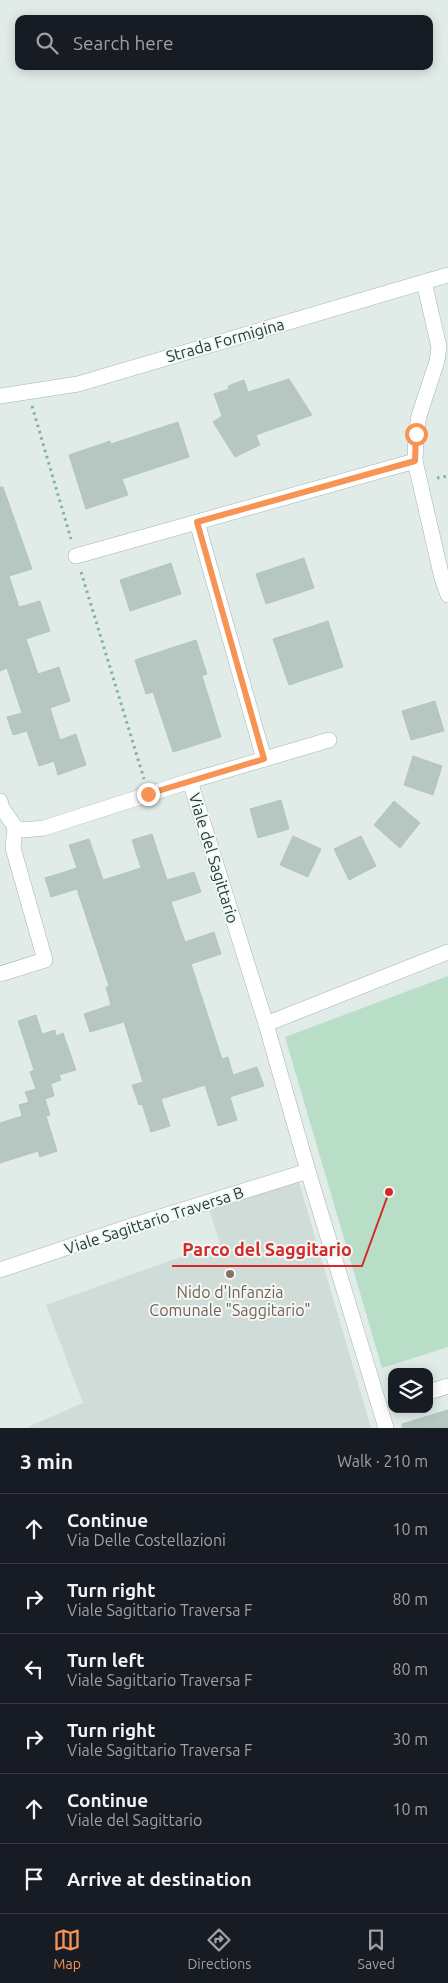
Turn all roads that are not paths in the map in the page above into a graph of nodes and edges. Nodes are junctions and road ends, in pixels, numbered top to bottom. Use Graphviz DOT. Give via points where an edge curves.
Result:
graph roads {
  1 [pos="448,275"];
  2 [pos="424,282"];
  3 [pos="0,396"];
  4 [pos="415,461"];
  5 [pos="197,522"];
  6 [pos="76,556"];
  7 [pos="448,595"];
  8 [pos="328,740"];
  9 [pos="264,759"];
  10 [pos="190,781"];
  11 [pos="0,801"];
  12 [pos="15,827"];
  13 [pos="448,952"];
  14 [pos="0,974"];
  15 [pos="266,1024"];
  16 [pos="308,1171"];
  17 [pos="0,1270"];
  18 [pos="448,1386"];
  19 [pos="433,1391"];
  20 [pos="386,1405"];
  21 [pos="386,1428"];
  1 -- 2 [label="street, Strada Formigina"];
  2 -- 3 [label="street, Strada Formigina" via="78,384"];
  2 -- 4 [label="street" via="439,348 416,434"];
  4 -- 5 [label="street"];
  4 -- 7 [label="street"];
  5 -- 6 [label="street"];
  5 -- 9 [label="street"];
  8 -- 9 [label="street"];
  9 -- 10 [label="street"];
  10 -- 12 [label="street, Viale del Sagittario" via="44,828 24,830"];
  10 -- 15 [label="street, Viale del Sagittario"];
  11 -- 12 [label="street"];
  12 -- 14 [label="street" via="13,848 44,960"];
  13 -- 15 [label="street"];
  15 -- 16 [label="street, Viale del Sagittario"];
  16 -- 17 [label="street, Viale Sagittario Traversa B"];
  16 -- 20 [label="street, Viale del Sagittario"];
  18 -- 19 [label="street"];
  20 -- 21 [label="street, Viale del Sagittario"];
}
